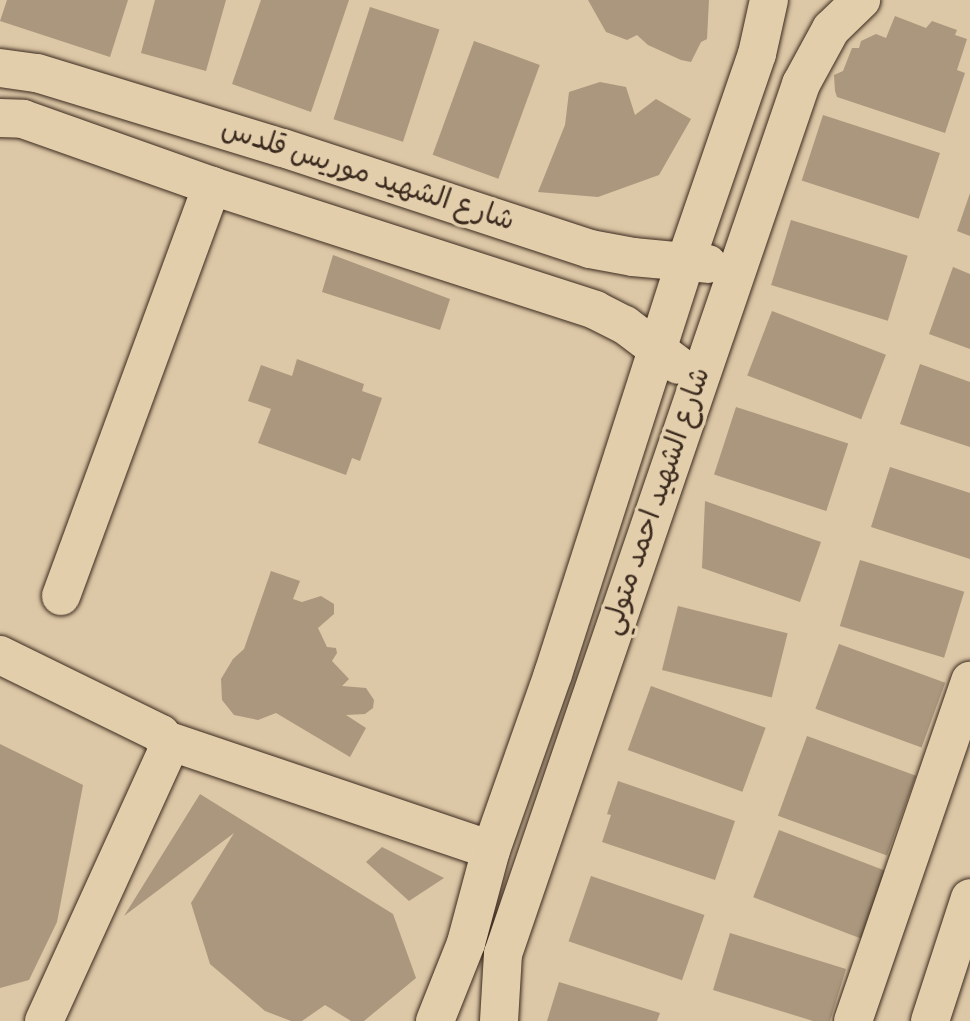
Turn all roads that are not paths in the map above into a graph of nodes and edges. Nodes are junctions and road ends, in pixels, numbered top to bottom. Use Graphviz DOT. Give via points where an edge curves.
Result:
graph roads {
  1 [pos="768,0"];
  2 [pos="861,0"];
  3 [pos="0,68"];
  4 [pos="37,73"];
  5 [pos="12,119"];
  6 [pos="212,186"];
  7 [pos="685,263"];
  8 [pos="738,265"];
  9 [pos="658,350"];
  10 [pos="701,382"];
  11 [pos="61,596"];
  12 [pos="0,655"];
  13 [pos="970,681"];
  14 [pos="166,740"];
  15 [pos="492,850"];
  16 [pos="970,898"];
  17 [pos="466,943"];
  18 [pos="503,954"];
  19 [pos="44,1021"];
  20 [pos="435,1021"];
  21 [pos="499,1021"];
  22 [pos="853,1021"];
  23 [pos="930,1021"];
  1 -- 7 [label="street, شارع الشهيد احمد متولي" via="757,54"];
  2 -- 8 [label="street, شارع الشهيد احمد متولي" via="831,29 801,84"];
  3 -- 4 [label="street, شارع الشهيد موريس قلدس"];
  4 -- 5 [label="street"];
  4 -- 7 [label="street, شارع الشهيد موريس قلدس" via="577,245"];
  5 -- 6 [label="street, شارع الشهيد موريس قلدس"];
  6 -- 9 [label="street, شارع الشهيد موريس قلدس" via="595,310"];
  6 -- 11 [label="street"];
  7 -- 8 [label="street, شارع الشهيد موريس قلدس"];
  7 -- 9 [label="street, شارع الشهيد احمد متولي"];
  8 -- 10 [label="street, شارع الشهيد احمد متولي"];
  9 -- 10 [label="street, شارع الشهيد موريس قلدس"];
  9 -- 15 [label="street, شارع الشهيد احمد متولي"];
  10 -- 18 [label="street, شارع الشهيد احمد متولي"];
  12 -- 14 [label="street"];
  13 -- 22 [label="street"];
  14 -- 15 [label="street"];
  14 -- 19 [label="street" via="165,757"];
  15 -- 17 [label="street, شارع الشهيد احمد متولي"];
  16 -- 23 [label="street"];
  17 -- 18 [label="street"];
  17 -- 20 [label="street, شارع الشهيد احمد متولي"];
  18 -- 21 [label="street, شارع الشهيد احمد متولي"];
}
